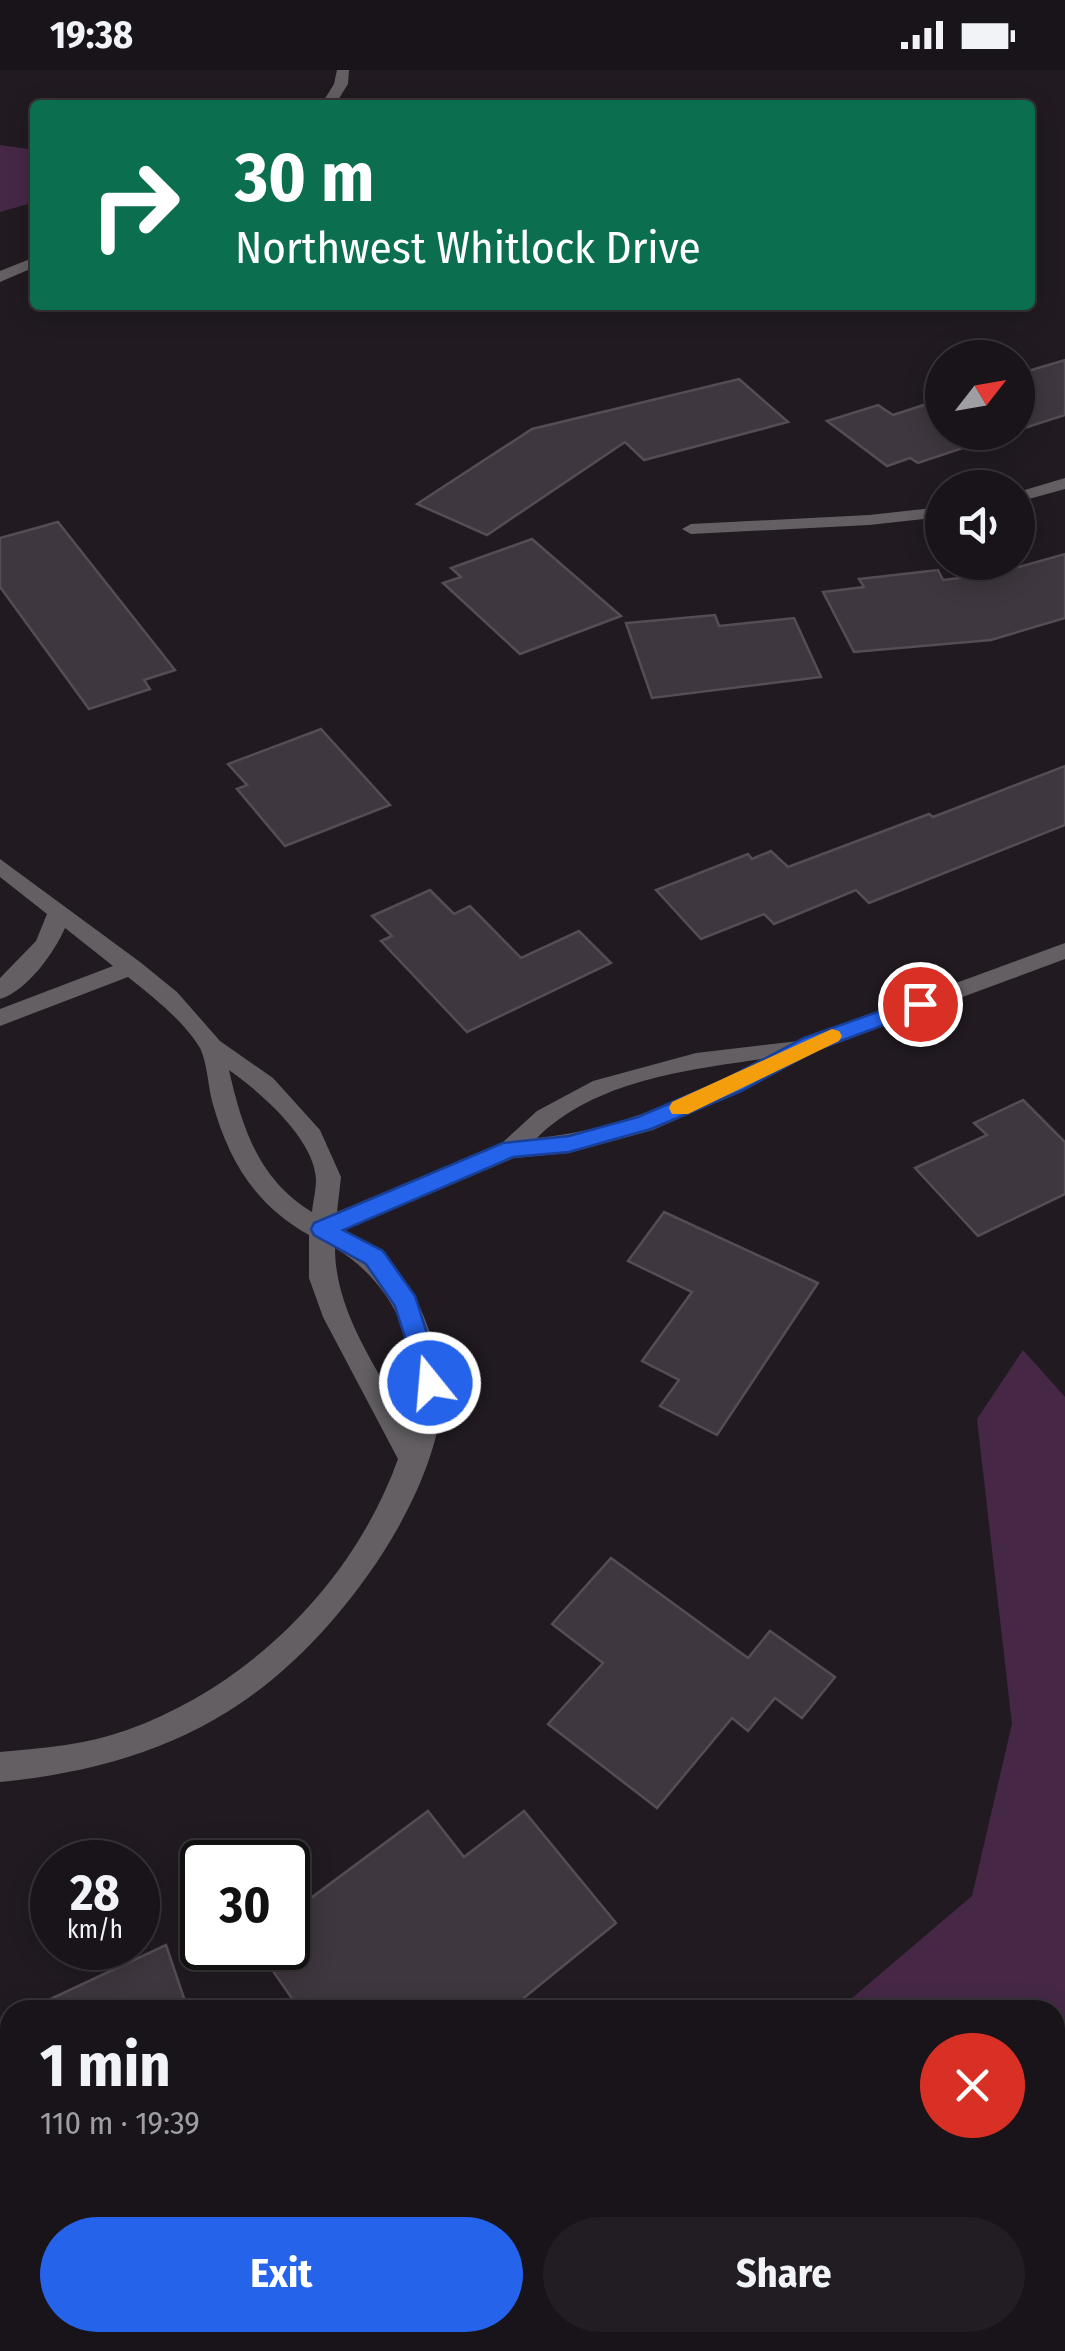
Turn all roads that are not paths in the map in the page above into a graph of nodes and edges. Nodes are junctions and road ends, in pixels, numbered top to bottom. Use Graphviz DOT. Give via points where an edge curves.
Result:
graph roads {
  1 [pos="342,70"];
  2 [pos="331,100"];
  3 [pos="30,263"];
  4 [pos="0,277"];
  5 [pos="1065,484"];
  6 [pos="1035,492"];
  7 [pos="925,514"];
  8 [pos="692,529"];
  9 [pos="0,866"];
  10 [pos="60,912"];
  11 [pos="1065,951"];
  12 [pos="132,967"];
  13 [pos="0,991"];
  14 [pos="0,1018"];
  15 [pos="811,1044"];
  16 [pos="212,1047"];
  17 [pos="511,1149"];
  18 [pos="322,1229"];
  19 [pos="413,1460"];
  20 [pos="0,1767"];
  1 -- 2 [label="street"];
  3 -- 4 [label="street"];
  5 -- 6 [label="street"];
  7 -- 8 [label="street"];
  9 -- 10 [label="street"];
  10 -- 12 [label="street"];
  10 -- 13 [label="street" via="55,934"];
  11 -- 15 [label="street"];
  12 -- 14 [label="street"];
  12 -- 16 [label="street"];
  15 -- 17 [label="street" via="644,1124 569,1144"];
  15 -- 17 [label="street" via="671,1065 616,1084 544,1117"];
  16 -- 18 [label="street" via="226,1114 244,1154 273,1198"];
  16 -- 18 [label="street" via="266,1084 308,1130 329,1177"];
  17 -- 18 [label="street"];
  18 -- 19 [label="street" via="322,1278 336,1317"];
  18 -- 19 [label="street" via="374,1258 406,1303 430,1383"];
  19 -- 20 [label="street" via="385,1529 339,1596 246,1683 184,1723 105,1753"];
}
